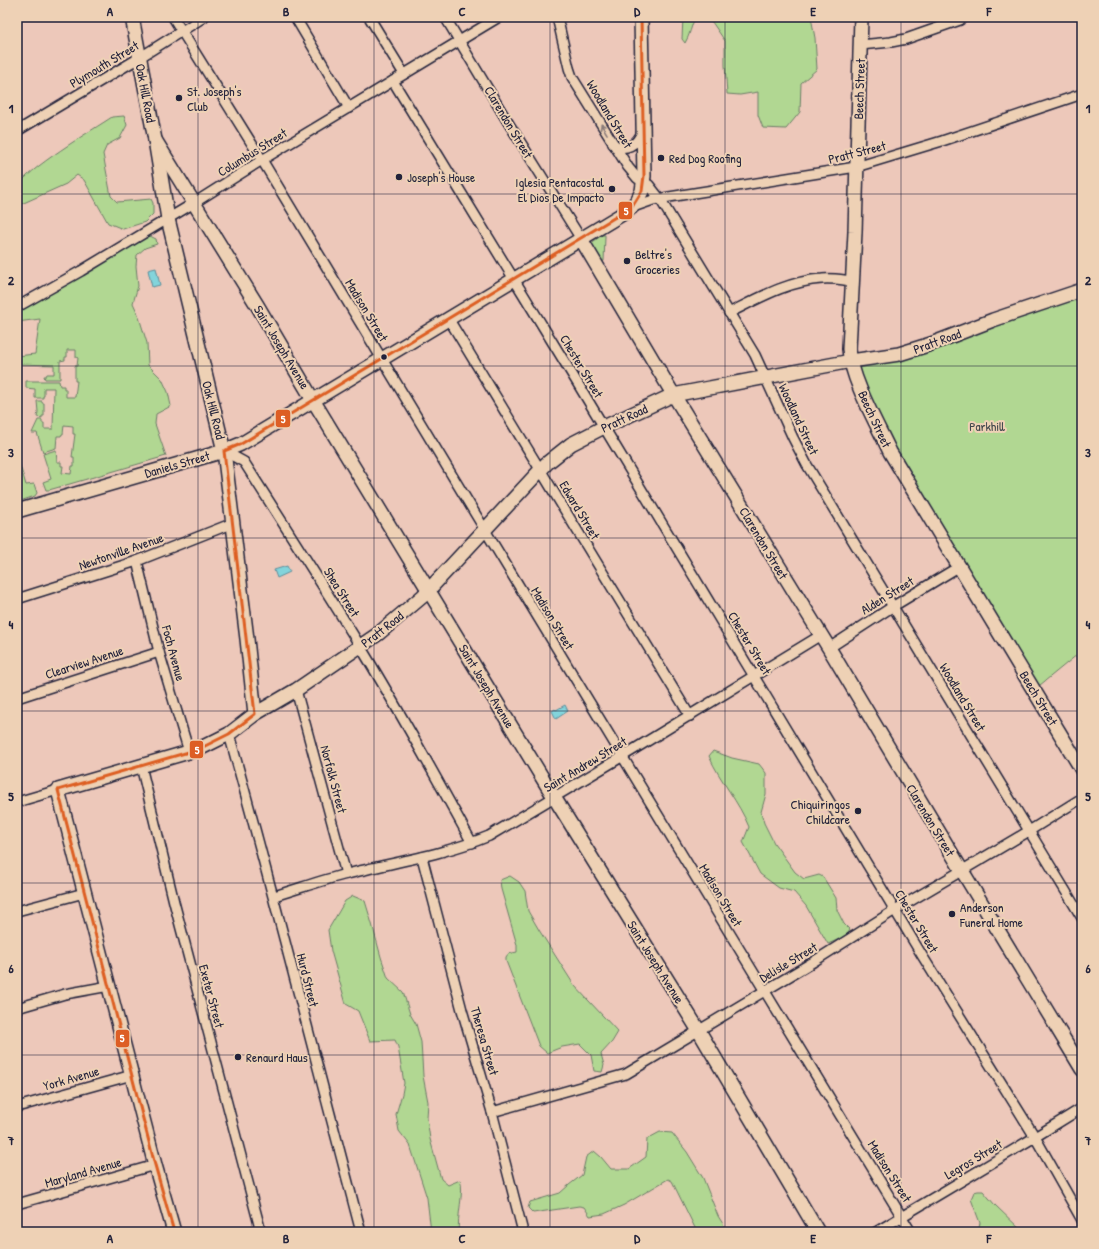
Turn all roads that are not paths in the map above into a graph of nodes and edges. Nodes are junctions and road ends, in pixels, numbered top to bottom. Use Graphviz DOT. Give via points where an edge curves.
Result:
graph roads {
  1 [pos="132,17"];
  2 [pos="173,17"];
  3 [pos="204,17"];
  4 [pos="296,17"];
  5 [pos="369,17"];
  6 [pos="445,17"];
  7 [pos="499,17"];
  8 [pos="557,17"];
  9 [pos="641,17"];
  10 [pos="861,17"];
  11 [pos="960,20"];
  12 [pos="181,30"];
  13 [pos="460,41"];
  14 [pos="860,45"];
  15 [pos="139,58"];
  16 [pos="404,74"];
  17 [pos="393,81"];
  18 [pos="1082,94"];
  19 [pos="349,108"];
  20 [pos="17,131"];
  21 [pos="642,131"];
  22 [pos="155,140"];
  23 [pos="613,143"];
  24 [pos="262,160"];
  25 [pos="856,167"];
  26 [pos="643,182"];
  27 [pos="660,199"];
  28 [pos="194,203"];
  29 [pos="632,207"];
  30 [pos="168,219"];
  31 [pos="581,239"];
  32 [pos="514,279"];
  33 [pos="853,281"];
  34 [pos="1082,290"];
  35 [pos="17,307"];
  36 [pos="729,313"];
  37 [pos="448,318"];
  38 [pos="382,358"];
  39 [pos="851,362"];
  40 [pos="766,378"];
  41 [pos="673,394"];
  42 [pos="313,400"];
  43 [pos="604,427"];
  44 [pos="224,451"];
  45 [pos="541,469"];
  46 [pos="17,511"];
  47 [pos="233,523"];
  48 [pos="485,530"];
  49 [pos="137,561"];
  50 [pos="960,566"];
  51 [pos="428,590"];
  52 [pos="17,599"];
  53 [pos="892,606"];
  54 [pos="821,635"];
  55 [pos="360,646"];
  56 [pos="829,648"];
  57 [pos="159,652"];
  58 [pos="754,676"];
  59 [pos="296,690"];
  60 [pos="17,698"];
  61 [pos="255,714"];
  62 [pos="690,716"];
  63 [pos="229,734"];
  64 [pos="189,752"];
  65 [pos="623,756"];
  66 [pos="141,766"];
  67 [pos="1082,770"];
  68 [pos="58,790"];
  69 [pos="554,797"];
  70 [pos="1082,798"];
  71 [pos="17,802"];
  72 [pos="1029,831"];
  73 [pos="472,843"];
  74 [pos="422,857"];
  75 [pos="962,871"];
  76 [pos="346,874"];
  77 [pos="84,893"];
  78 [pos="274,896"];
  79 [pos="895,910"];
  80 [pos="17,911"];
  81 [pos="1082,918"];
  82 [pos="109,986"];
  83 [pos="765,991"];
  84 [pos="17,1008"];
  85 [pos="698,1031"];
  86 [pos="1082,1069"];
  87 [pos="132,1075"];
  88 [pos="17,1107"];
  89 [pos="1082,1108"];
  90 [pos="492,1112"];
  91 [pos="1035,1137"];
  92 [pos="155,1165"];
  93 [pos="17,1204"];
  94 [pos="902,1216"];
  95 [pos="1082,1220"];
  96 [pos="174,1232"];
  97 [pos="261,1232"];
  98 [pos="361,1232"];
  99 [pos="523,1232"];
  100 [pos="818,1232"];
  101 [pos="876,1232"];
  102 [pos="911,1232"];
  1 -- 15 [label="street, Oak Hill Road"];
  2 -- 12 [label="street, Madison Street"];
  3 -- 12 [label="street, Plymouth Street"];
  4 -- 19 [label="street"];
  5 -- 16 [label="street"];
  6 -- 13 [label="street, Clarendon Street"];
  7 -- 13 [label="street, Columbus Street"];
  23 -- 8 [label="street, Woodland Street, one-way" via="570,72"];
  9 -- 21 [label="street, Daniels Street"];
  10 -- 14 [label="street, Beech Street"];
  11 -- 14 [label="street" via="906,39"];
  12 -- 15 [label="street, Plymouth Street"];
  12 -- 24 [label="street, Madison Street"];
  13 -- 16 [label="street, Columbus Street"];
  13 -- 31 [label="street, Clarendon Street"];
  14 -- 25 [label="street, Beech Street"];
  15 -- 20 [label="street, Plymouth Street"];
  15 -- 22 [label="street, Oak Hill Road"];
  16 -- 17 [label="street, Columbus Street"];
  17 -- 19 [label="street, Columbus Street"];
  17 -- 32 [label="street, Chester Street"];
  18 -- 25 [label="street, Pratt Street"];
  19 -- 24 [label="street, Columbus Street"];
  21 -- 23 [label="street" via="639,140 630,146 618,147"];
  21 -- 26 [label="street, Daniels Street"];
  22 -- 28 [label="street, Saint Joseph Avenue"];
  22 -- 30 [label="street, Oak Hill Road"];
  23 -- 26 [label="street, Woodland Street" via="637,178"];
  24 -- 28 [label="street, Columbus Street"];
  24 -- 38 [label="street, Madison Street"];
  25 -- 27 [label="street, Pratt Street"];
  25 -- 33 [label="street, Beech Street"];
  26 -- 27 [label="street, Woodland Street" via="649,185"];
  26 -- 29 [label="street, Daniels Street" via="642,191"];
  27 -- 29 [label="street, Pratt Street"];
  27 -- 36 [label="street, Woodland Street"];
  28 -- 30 [label="street, Columbus Street"];
  28 -- 42 [label="street, Saint Joseph Avenue"];
  29 -- 31 [label="street, Daniels Street"];
  30 -- 35 [label="street, Columbus Street"];
  30 -- 44 [label="street, Oak Hill Road"];
  31 -- 32 [label="street, Daniels Street"];
  31 -- 41 [label="street, Clarendon Street"];
  32 -- 37 [label="street, Daniels Street"];
  32 -- 43 [label="street, Chester Street"];
  33 -- 36 [label="street" via="822,279 800,283 776,290"];
  33 -- 39 [label="street, Beech Street" via="849,349"];
  34 -- 39 [label="street, Pratt Road" via="907,352"];
  36 -- 40 [label="street, Woodland Street"];
  37 -- 38 [label="street, Daniels Street"];
  37 -- 45 [label="street, Edward Street"];
  38 -- 42 [label="street, Daniels Street"];
  38 -- 48 [label="street, Madison Street"];
  39 -- 40 [label="street, Pratt Road"];
  39 -- 50 [label="street, Beech Street" via="870,411 890,452"];
  40 -- 41 [label="street, Pratt Road"];
  40 -- 53 [label="street, Woodland Street" via="802,457"];
  41 -- 43 [label="street, Pratt Road"];
  41 -- 54 [label="street, Clarendon Street"];
  42 -- 44 [label="street, Daniels Street" via="242,444"];
  42 -- 51 [label="street, Saint Joseph Avenue"];
  43 -- 45 [label="street, Pratt Road" via="562,450"];
  43 -- 58 [label="street, Chester Street"];
  44 -- 46 [label="street, Daniels Street"];
  44 -- 47 [label="street, Oak Hill Road"];
  44 -- 55 [label="street, Shea Street" via="244,462"];
  45 -- 48 [label="street, Pratt Road"];
  45 -- 62 [label="street, Edward Street"];
  47 -- 49 [label="street, Newtonville Avenue"];
  47 -- 61 [label="street, Oak Hill Road"];
  48 -- 51 [label="street, Pratt Road"];
  48 -- 65 [label="street, Madison Street"];
  49 -- 52 [label="street, Newtonville Avenue"];
  49 -- 57 [label="street, Foch Avenue"];
  50 -- 53 [label="street, Alden Street"];
  50 -- 67 [label="street, Beech Street"];
  51 -- 55 [label="street, Pratt Road"];
  51 -- 69 [label="street, Saint Joseph Avenue"];
  53 -- 56 [label="street, Alden Street"];
  53 -- 72 [label="street, Woodland Street"];
  54 -- 56 [label="street, Clarendon Street"];
  54 -- 58 [label="street, Saint Andrew Street"];
  55 -- 59 [label="street, Pratt Road"];
  55 -- 73 [label="street, Shea Street"];
  56 -- 75 [label="street, Clarendon Street"];
  57 -- 60 [label="street, Clearview Avenue"];
  57 -- 64 [label="street, Foch Avenue"];
  58 -- 62 [label="street, Saint Andrew Street"];
  58 -- 79 [label="street, Chester Street"];
  59 -- 61 [label="street, Pratt Road"];
  59 -- 76 [label="street, Norfolk Street"];
  61 -- 63 [label="street"];
  62 -- 65 [label="street, Saint Andrew Street"];
  63 -- 64 [label="street"];
  63 -- 78 [label="street, Hurd Street"];
  64 -- 66 [label="street"];
  65 -- 69 [label="street, Saint Andrew Street"];
  65 -- 83 [label="street, Madison Street"];
  66 -- 68 [label="street"];
  66 -- 97 [label="street, Exeter Street"];
  68 -- 71 [label="street"];
  68 -- 77 [label="street"];
  69 -- 73 [label="street, Saint Andrew Street" via="489,836"];
  69 -- 85 [label="street, Saint Joseph Avenue"];
  70 -- 72 [label="street, Delisle Street"];
  72 -- 75 [label="street, Delisle Street"];
  72 -- 81 [label="street, Woodland Street"];
  73 -- 74 [label="street, Saint Andrew Street"];
  74 -- 76 [label="street, Saint Andrew Street"];
  74 -- 90 [label="street, Theresa Street"];
  75 -- 79 [label="street, Delisle Street"];
  75 -- 86 [label="street, Clarendon Street"];
  76 -- 78 [label="street, Saint Andrew Street"];
  77 -- 80 [label="street"];
  77 -- 82 [label="street"];
  78 -- 98 [label="street, Hurd Street"];
  79 -- 83 [label="street, Delisle Street"];
  79 -- 91 [label="street, Chester Street"];
  82 -- 84 [label="street" via="65,994"];
  82 -- 87 [label="street"];
  83 -- 85 [label="street, Delisle Street"];
  83 -- 94 [label="street, Madison Street"];
  85 -- 90 [label="street, Delisle Street" via="626,1074"];
  85 -- 100 [label="street, Saint Joseph Avenue"];
  87 -- 88 [label="street, York Avenue"];
  87 -- 92 [label="street"];
  89 -- 91 [label="street, Legros Street"];
  90 -- 99 [label="street, Theresa Street"];
  91 -- 94 [label="street, Legros Street"];
  91 -- 95 [label="street, Chester Street"];
  92 -- 93 [label="street, Maryland Avenue"];
  92 -- 96 [label="street"];
  94 -- 101 [label="street, Legros Street"];
  94 -- 102 [label="street, Madison Street"];
}
